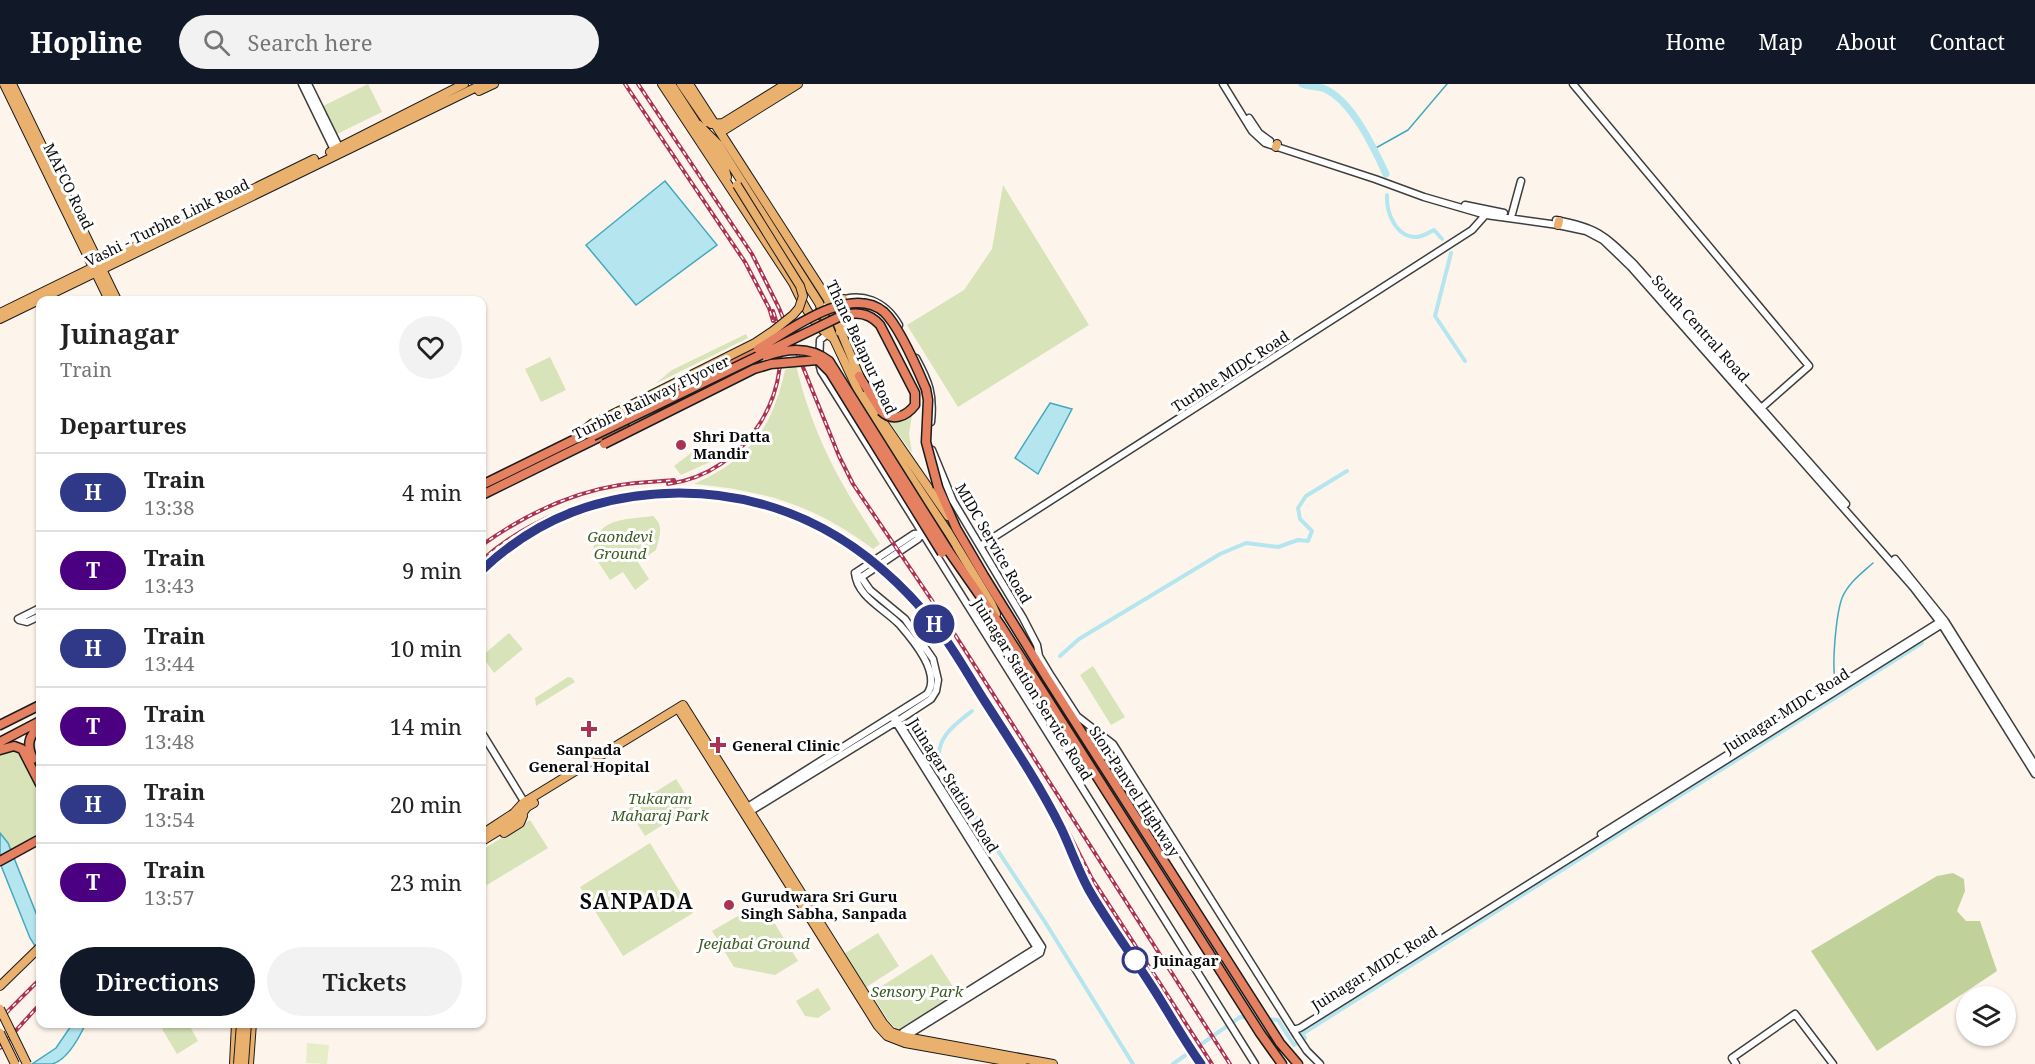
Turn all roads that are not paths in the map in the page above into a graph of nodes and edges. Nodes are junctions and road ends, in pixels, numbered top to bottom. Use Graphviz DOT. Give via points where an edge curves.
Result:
graph roads {
  1 [pos="4,84"];
  2 [pos="12,84"];
  3 [pos="302,84"];
  4 [pos="308,84"];
  5 [pos="454,84"];
  6 [pos="464,84"];
  7 [pos="483,84"];
  8 [pos="494,84"];
  9 [pos="662,84"];
  10 [pos="670,84"];
  11 [pos="681,84"];
  12 [pos="689,84"];
  13 [pos="786,84"];
  14 [pos="798,84"];
  15 [pos="1223,84"];
  16 [pos="1228,84"];
  17 [pos="1573,84"];
  18 [pos="690,105"];
  19 [pos="739,121"];
  20 [pos="705,123"];
  21 [pos="729,123"];
  22 [pos="721,132"];
  23 [pos="372,134"];
  24 [pos="1276,146"];
  25 [pos="340,150"];
  26 [pos="732,150"];
  27 [pos="1521,181"];
  28 [pos="735,182"];
  29 [pos="1487,213"];
  30 [pos="1512,214"];
  31 [pos="1558,223"];
  32 [pos="98,268"];
  33 [pos="36,296"];
  34 [pos="37,296"];
  35 [pos="45,296"];
  36 [pos="108,296"];
  37 [pos="115,296"];
  38 [pos="843,299"];
  39 [pos="36,301"];
  40 [pos="825,306"];
  41 [pos="0,313"];
  42 [pos="0,320"];
  43 [pos="818,324"];
  44 [pos="840,332"];
  45 [pos="830,335"];
  46 [pos="859,376"];
  47 [pos="1759,409"];
  48 [pos="646,410"];
  49 [pos="586,444"];
  50 [pos="570,447"];
  51 [pos="486,483"];
  52 [pos="486,493"];
  53 [pos="956,528"];
  54 [pos="922,533"];
  55 [pos="980,546"];
  56 [pos="945,552"];
  57 [pos="36,610"];
  58 [pos="36,618"];
  59 [pos="1942,623"];
  60 [pos="1000,626"];
  61 [pos="1839,688"];
  62 [pos="36,707"];
  63 [pos="1075,717"];
  64 [pos="895,720"];
  65 [pos="0,725"];
  66 [pos="36,725"];
  67 [pos="36,729"];
  68 [pos="486,741"];
  69 [pos="0,742"];
  70 [pos="486,747"];
  71 [pos="0,750"];
  72 [pos="36,764"];
  73 [pos="2035,765"];
  74 [pos="2035,773"];
  75 [pos="36,776"];
  76 [pos="524,807"];
  77 [pos="747,809"];
  78 [pos="486,826"];
  79 [pos="486,831"];
  80 [pos="1601,834"];
  81 [pos="486,839"];
  82 [pos="36,843"];
  83 [pos="486,844"];
  84 [pos="36,847"];
  85 [pos="31,849"];
  86 [pos="19,855"];
  87 [pos="0,861"];
  88 [pos="0,866"];
  89 [pos="35,957"];
  90 [pos="0,986"];
  91 [pos="0,992"];
  92 [pos="0,1009"];
  93 [pos="236,1028"];
  94 [pos="241,1028"];
  95 [pos="247,1028"];
  96 [pos="251,1028"];
  97 [pos="0,1033"];
  98 [pos="1295,1033"];
  99 [pos="901,1038"];
  100 [pos="1271,1049"];
  101 [pos="997,1057"];
  102 [pos="15,1064"];
  103 [pos="27,1064"];
  104 [pos="234,1064"];
  105 [pos="238,1064"];
  106 [pos="244,1064"];
  107 [pos="249,1064"];
  108 [pos="1022,1064"];
  109 [pos="1053,1064"];
  110 [pos="1256,1064"];
  111 [pos="1277,1064"];
  112 [pos="1282,1064"];
  113 [pos="1298,1064"];
  114 [pos="1320,1064"];
  115 [pos="1736,1064"];
  116 [pos="1833,1064"];
  1 -- 32 [label="main road, MAFCO Road"];
  2 -- 32 [label="main road, MAFCO Road"];
  3 -- 25 [label="street"];
  4 -- 25 [label="street"];
  5 -- 25 [label="main road" via="368,126"];
  6 -- 23 [label="main road"];
  7 -- 23 [label="main road"];
  8 -- 25 [label="main road" via="376,142"];
  9 -- 20 [label="main road, Thane Belapur Road"];
  10 -- 18 [label="main road"];
  11 -- 18 [label="main road"];
  12 -- 20 [label="main road, Thane Belapur Road"];
  13 -- 21 [label="main road"];
  14 -- 19 [label="main road"];
  15 -- 24 [label="street, South Central Road" via="1258,138"];
  16 -- 24 [label="street, South Central Road" via="1259,133"];
  17 -- 47 [label="street" via="1809,366"];
  18 -- 20 [label="main road"];
  19 -- 21 [label="main road"];
  19 -- 26 [label="main road" via="731,132"];
  20 -- 21 [label="main road"];
  20 -- 22 [label="main road, Thane Belapur Road"];
  20 -- 28 [label="main road, Thane Belapur Road"];
  20 -- 28 [label="main road"];
  20 -- 28 [label="main road" via="713,148"];
  21 -- 22 [label="main road"];
  22 -- 26 [label="main road, Thane Belapur Road"];
  23 -- 25 [label="main road"];
  24 -- 29 [label="street, South Central Road" via="1424,197"];
  25 -- 32 [label="main road, Vashi - Turbhe Link Road"];
  26 -- 40 [label="main road, Thane Belapur Road"];
  27 -- 30 [label="street"];
  28 -- 40 [label="main road, Thane Belapur Road"];
  28 -- 43 [label="main road, Thane Belapur Road" via="802,305"];
  28 -- 50 [label="main road, bridge" via="801,286 799,308 755,343 594,423"];
  29 -- 30 [label="street, South Central Road"];
  29 -- 31 [label="street, South Central Road"];
  29 -- 55 [label="street, Turbhe MIDC Road" via="1472,230"];
  30 -- 31 [label="street, South Central Road"];
  31 -- 47 [label="street, South Central Road" via="1588,227 1605,236 1634,264"];
  32 -- 34 [label="main road, Vashi - Turbhe Link Road"];
  32 -- 35 [label="main road, Vashi - Turbhe Link Road"];
  32 -- 36 [label="main road, MAFCO Road"];
  32 -- 37 [label="main road, MAFCO Road"];
  33 -- 41 [label="main road, Vashi - Turbhe Link Road"];
  38 -- 40 [label="street, MIDC Service Road"];
  38 -- 44 [label="main road" via="845,320"];
  38 -- 55 [label="street, MIDC Service Road" via="859,297 878,302 901,329 931,388 932,450 954,501"];
  39 -- 42 [label="main road, Vashi - Turbhe Link Road"];
  40 -- 43 [label="street" via="819,311"];
  40 -- 44 [label="main road, Thane Belapur Road"];
  40 -- 45 [label="main road, Thane Belapur Road"];
  43 -- 45 [label="main road, Thane Belapur Road"];
  44 -- 45 [label="street"];
  44 -- 46 [label="main road, Thane Belapur Road"];
  45 -- 54 [label="street, Juinagar Station Service Road" via="820,340 821,371"];
  45 -- 60 [label="main road, Thane Belapur Road" via="870,416 948,532 991,603"];
  46 -- 49 [label="highway, bridge" via="885,415 895,418 907,414 915,405 915,393 880,325 865,314 852,314 760,354 593,436"];
  46 -- 53 [label="main road, Thane Belapur Road" via="876,412"];
  47 -- 59 [label="street, South Central Road" via="1916,583"];
  48 -- 49 [label="highway, Turbhe Railway Flyover"];
  48 -- 50 [label="highway, Turbhe Railway Flyover"];
  48 -- 53 [label="highway, Turbhe Railway Flyover, bridge" via="758,349 843,309 866,308 880,315 893,334 922,391 920,442"];
  48 -- 56 [label="highway, Turbhe Railway Flyover, bridge" via="762,357 792,350 814,351 835,369"];
  49 -- 50 [label="highway, Turbhe Railway Flyover"];
  50 -- 51 [label="highway"];
  50 -- 52 [label="highway"];
  50 -- 56 [label="highway, Turbhe Railway Flyover, bridge" via="604,444 758,367 818,360 830,372"];
  53 -- 63 [label="highway, Sion-Panvel Highway"];
  54 -- 64 [label="street" via="858,577 866,596 899,624 930,671 931,689"];
  54 -- 110 [label="street, Juinagar Station Service Road"];
  55 -- 63 [label="street, MIDC Service Road" via="1028,626 1039,656"];
  56 -- 60 [label="highway, Turbhe Railway Flyover"];
  57 -- 58 [label="street" via="18,620 27,622"];
  59 -- 61 [label="street, Juinagar MIDC Road"];
  59 -- 73 [label="street, South Central Road"];
  59 -- 74 [label="street, South Central Road"];
  60 -- 100 [label="highway, Sion-Panvel Highway"];
  61 -- 80 [label="street, Juinagar MIDC Road"];
  61 -- 98 [label="street, Juinagar MIDC Road"];
  62 -- 65 [label="highway"];
  63 -- 98 [label="street, MIDC Service Road" via="1113,744"];
  63 -- 113 [label="highway, Sion-Panvel Highway" via="1261,1013"];
  64 -- 77 [label="street"];
  64 -- 99 [label="street, Juinagar Station Road" via="1039,949 903,1032"];
  66 -- 69 [label="highway"];
  67 -- 72 [label="highway" via="28,745"];
  68 -- 76 [label="street"];
  70 -- 76 [label="street"];
  71 -- 75 [label="highway" via="14,746 22,749"];
  76 -- 77 [label="main road" via="682,708"];
  76 -- 78 [label="main road"];
  76 -- 79 [label="main road"];
  76 -- 81 [label="main road" via="518,819"];
  76 -- 83 [label="main road" via="520,823"];
  77 -- 99 [label="main road" via="883,1023"];
  82 -- 85 [label="highway"];
  84 -- 85 [label="highway"];
  85 -- 86 [label="highway"];
  86 -- 87 [label="highway"];
  86 -- 88 [label="highway"];
  89 -- 90 [label="main road"];
  89 -- 91 [label="main road"];
  92 -- 103 [label="main road, bridge"];
  93 -- 104 [label="main road"];
  94 -- 105 [label="main road, bridge"];
  95 -- 106 [label="main road, bridge"];
  96 -- 107 [label="main road"];
  97 -- 102 [label="main road, bridge"];
  98 -- 114 [label="street, MIDC Service Road"];
  99 -- 101 [label="main road"];
  100 -- 111 [label="highway"];
  100 -- 112 [label="highway, Sion-Panvel Highway"];
  101 -- 108 [label="main road"];
  101 -- 109 [label="main road"];
  115 -- 116 [label="street" via="1732,1058 1795,1014"];
}
